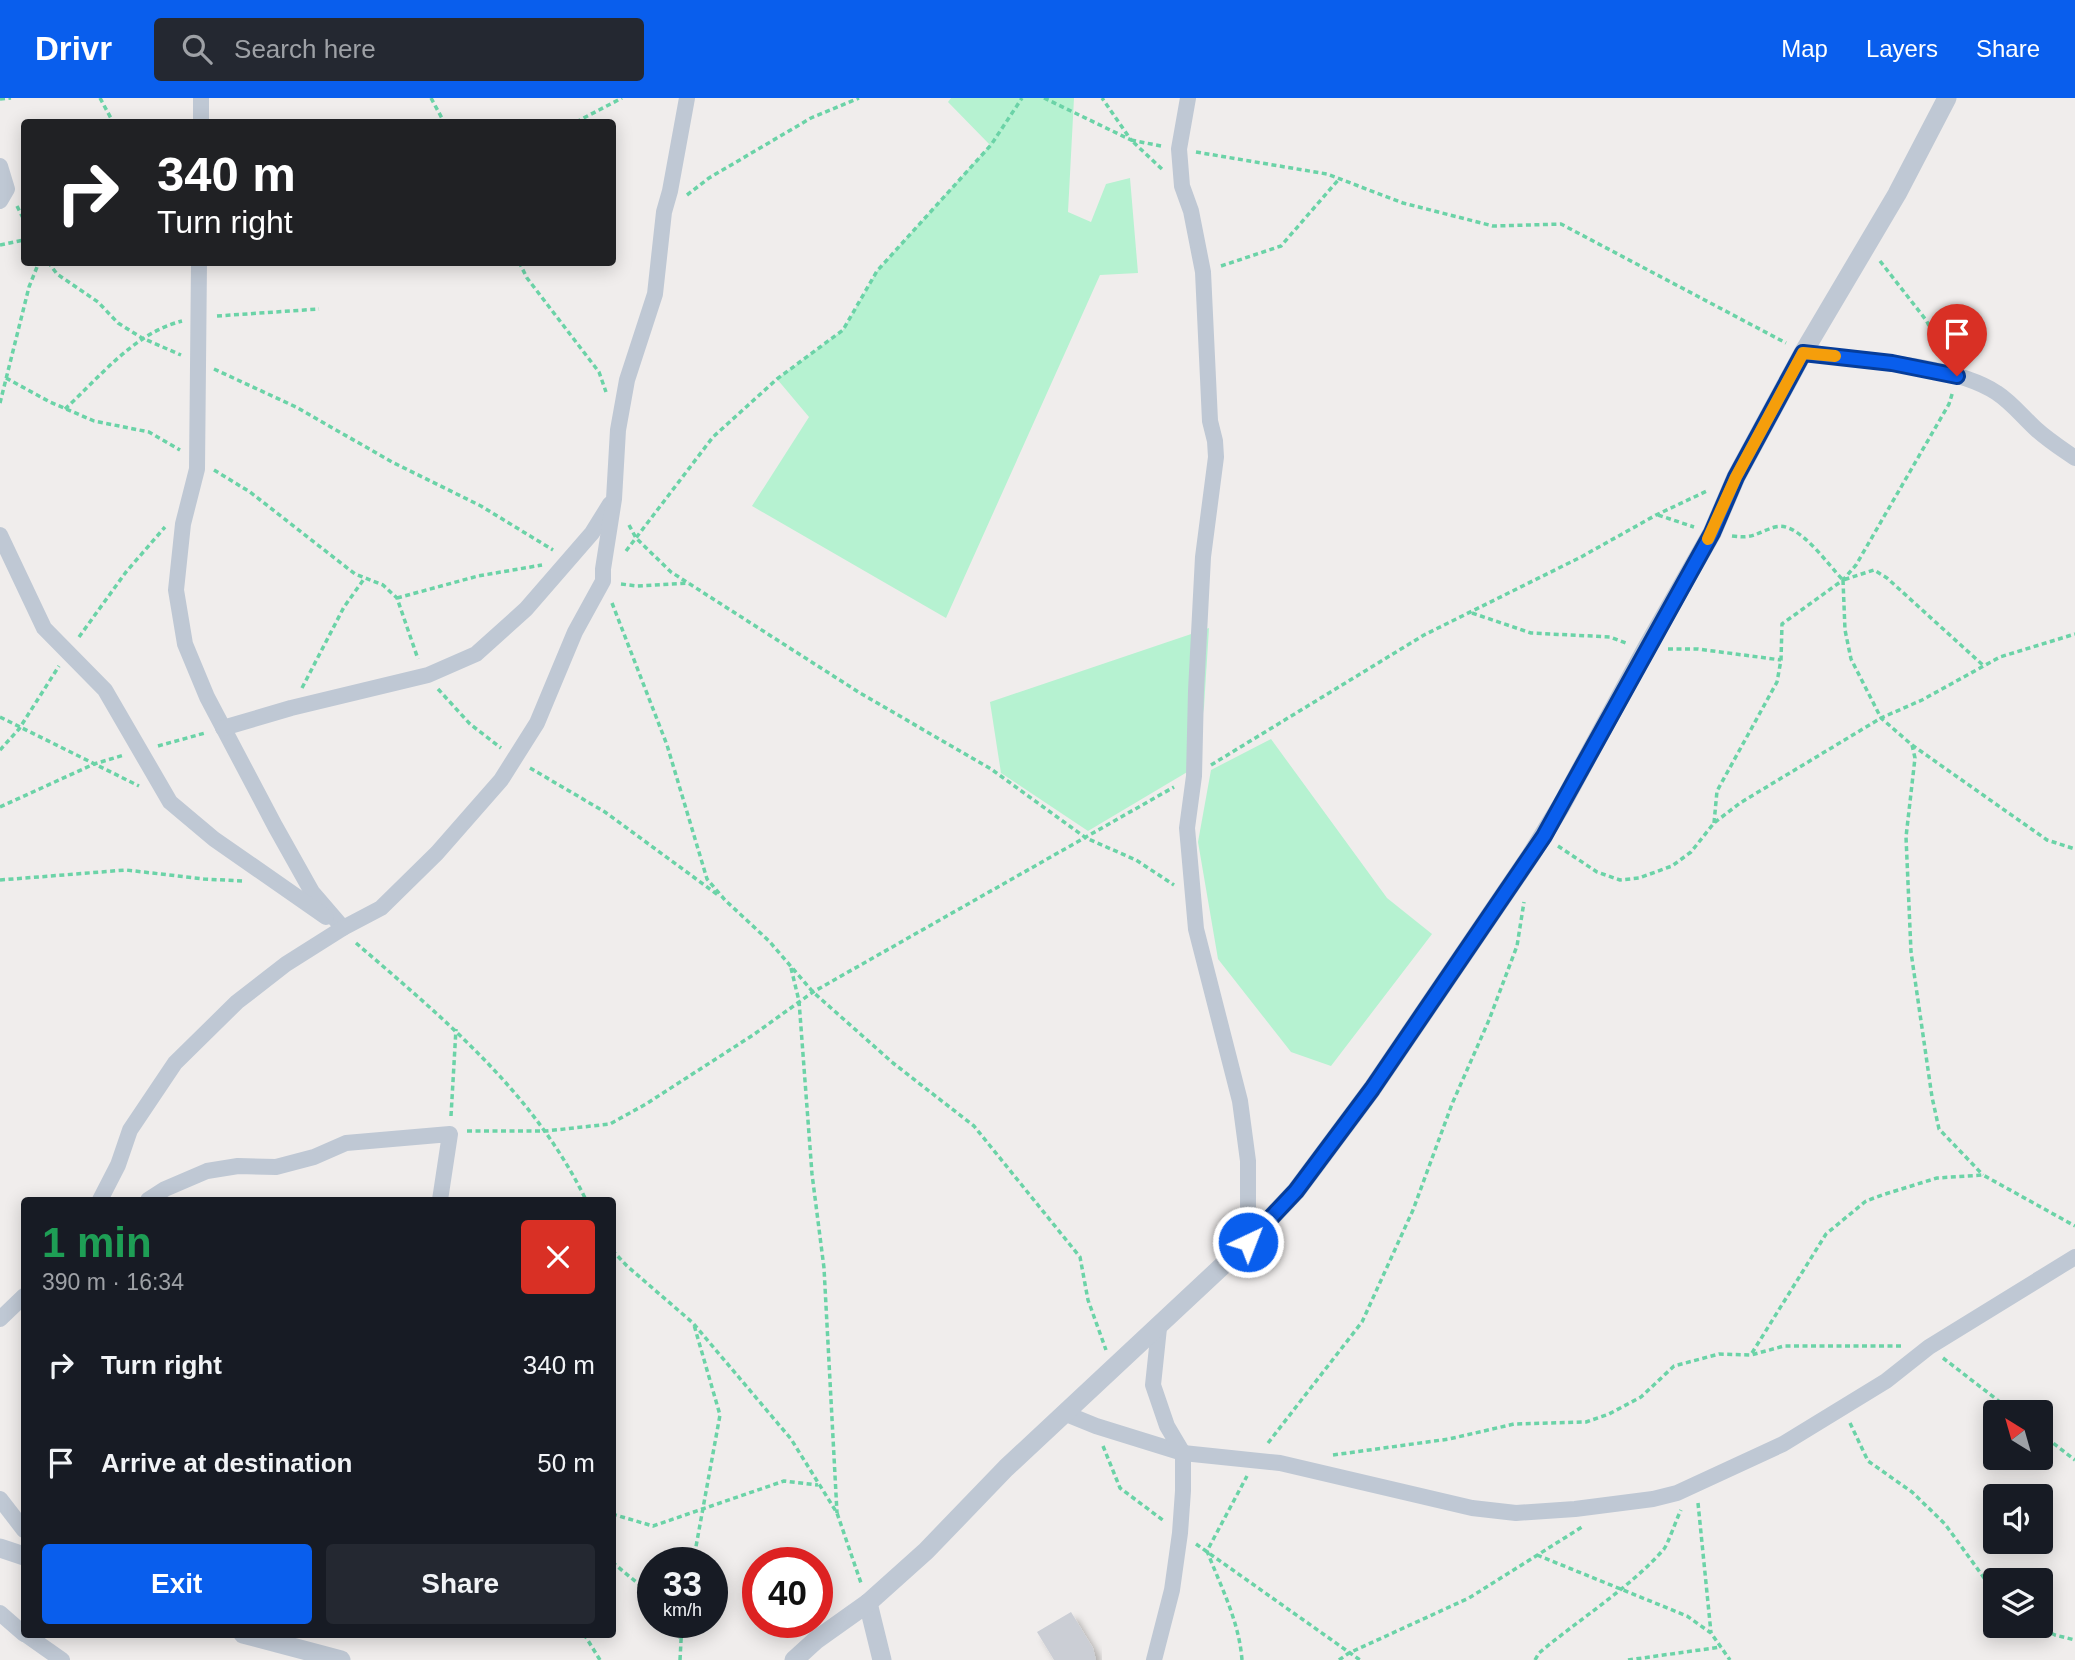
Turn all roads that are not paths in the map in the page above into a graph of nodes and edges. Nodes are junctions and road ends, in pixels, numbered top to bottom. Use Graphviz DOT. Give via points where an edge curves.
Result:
graph roads {
  1 [pos="201,98"];
  2 [pos="687,98"];
  3 [pos="1188,98"];
  4 [pos="1947,98"];
  5 [pos="201,119"];
  6 [pos="0,166"];
  7 [pos="0,201"];
  8 [pos="199,266"];
  9 [pos="1803,353"];
  10 [pos="2075,458"];
  11 [pos="614,499"];
  12 [pos="0,536"];
  13 [pos="223,728"];
  14 [pos="343,928"];
  15 [pos="102,1197"];
  16 [pos="153,1197"];
  17 [pos="440,1197"];
  18 [pos="1248,1242"];
  19 [pos="2075,1257"];
  20 [pos="21,1299"];
  21 [pos="0,1319"];
  22 [pos="1159,1328"];
  23 [pos="1064,1413"];
  24 [pos="1183,1453"];
  25 [pos="0,1499"];
  26 [pos="21,1526"];
  27 [pos="0,1548"];
  28 [pos="21,1555"];
  29 [pos="868,1604"];
  30 [pos="0,1613"];
  31 [pos="21,1631"];
  32 [pos="31,1638"];
  33 [pos="258,1638"];
  34 [pos="62,1660"];
  35 [pos="341,1660"];
  36 [pos="794,1660"];
  37 [pos="882,1660"];
  38 [pos="1154,1660"];
  1 -- 5 [label="street"];
  2 -- 11 [label="street" via="664,212 655,294 627,380 618,430"];
  3 -- 18 [label="street" via="1180,149 1182,186 1203,272 1216,457 1203,557 1194,776 1187,828 1196,929 1240,1101 1248,1161"];
  4 -- 9 [label="street" via="1897,194"];
  6 -- 7 [label="street" via="7,189"];
  8 -- 13 [label="street" via="197,469 183,524 176,590 185,644"];
  9 -- 10 [label="street" via="1892,363 1981,384"];
  9 -- 18 [label="street" via="1736,477 1712,533 1544,836 1372,1089 1296,1191"];
  11 -- 13 [label="street" via="592,533 526,609 476,654 428,675"];
  11 -- 14 [label="street" via="603,581 575,632 537,723 501,780 382,908"];
  12 -- 14 [label="street" via="44,628 105,690 170,802 214,839"];
  13 -- 14 [label="street" via="312,892"];
  14 -- 15 [label="street" via="237,1002 175,1063 130,1130"];
  16 -- 17 [label="street" via="208,1171 276,1167 346,1143 450,1134"];
  18 -- 22 [label="street"];
  19 -- 24 [label="street" via="1783,1444 1677,1493 1653,1499 1516,1513 1472,1508 1280,1463"];
  20 -- 21 [label="street"];
  22 -- 23 [label="street"];
  22 -- 24 [label="street" via="1153,1385 1167,1426"];
  23 -- 24 [label="street"];
  23 -- 29 [label="street"];
  24 -- 38 [label="street" via="1180,1533 1172,1590"];
  25 -- 26 [label="street"];
  27 -- 28 [label="street"];
  29 -- 36 [label="street"];
  29 -- 37 [label="street"];
  30 -- 31 [label="street"];
  32 -- 34 [label="street"];
  33 -- 35 [label="street"];
}
